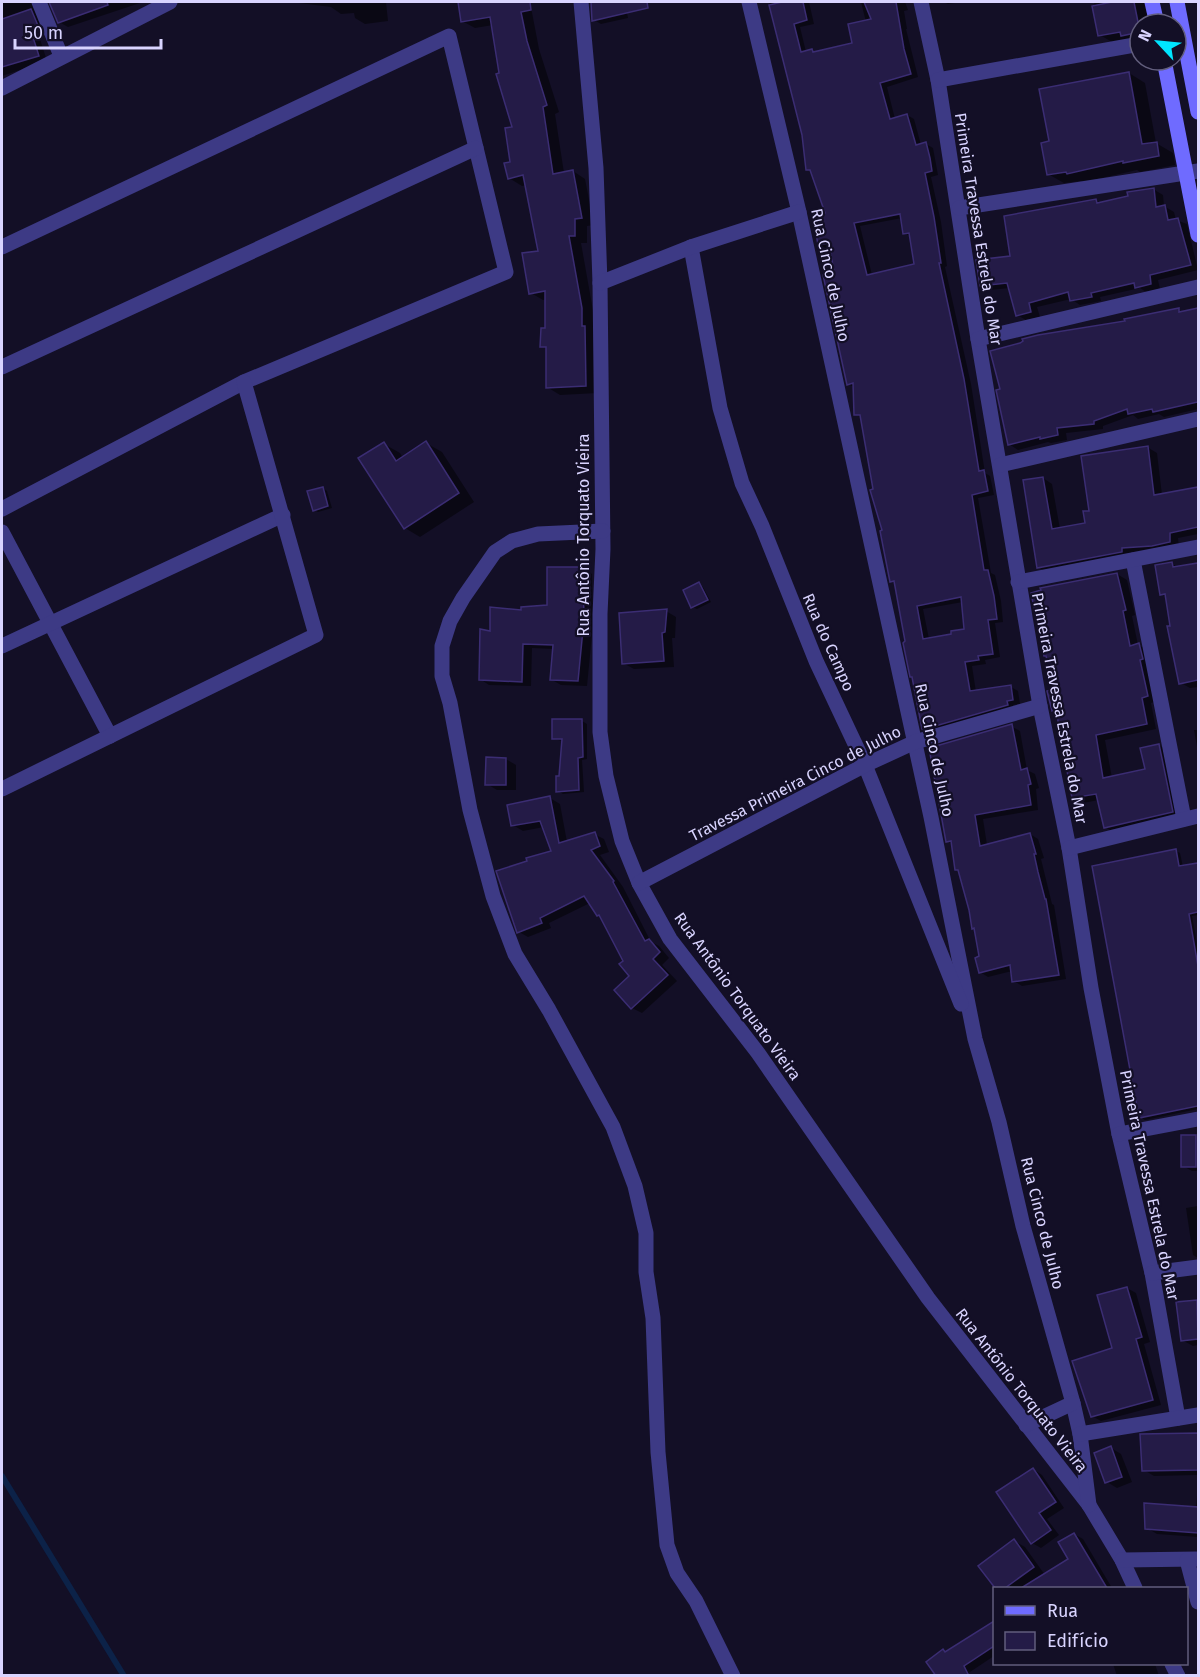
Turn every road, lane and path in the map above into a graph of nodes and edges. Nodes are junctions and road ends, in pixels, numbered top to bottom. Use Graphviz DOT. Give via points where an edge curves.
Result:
graph roads {
  1 [pos="39,2"];
  2 [pos="581,2"];
  3 [pos="749,2"];
  4 [pos="921,2"];
  5 [pos="1176,2"];
  6 [pos="163,3"];
  7 [pos="1128,46"];
  8 [pos="61,56"];
  9 [pos="1167,72"];
  10 [pos="1194,72"];
  11 [pos="938,80"];
  12 [pos="2,88"];
  13 [pos="1198,112"];
  14 [pos="476,148"];
  15 [pos="1192,172"];
  16 [pos="959,208"];
  17 [pos="799,212"];
  18 [pos="1198,235"];
  19 [pos="2,247"];
  20 [pos="691,247"];
  21 [pos="600,283"];
  22 [pos="1198,287"];
  23 [pos="978,339"];
  24 [pos="2,367"];
  25 [pos="244,382"];
  26 [pos="1198,419"];
  27 [pos="1000,465"];
  28 [pos="2,509"];
  29 [pos="282,515"];
  30 [pos="603,531"];
  31 [pos="2,532"];
  32 [pos="1198,547"];
  33 [pos="1133,560"];
  34 [pos="1018,582"];
  35 [pos="50,623"];
  36 [pos="2,646"];
  37 [pos="1040,706"];
  38 [pos="110,736"];
  39 [pos="915,742"];
  40 [pos="865,765"];
  41 [pos="2,789"];
  42 [pos="1191,817"];
  43 [pos="1069,848"];
  44 [pos="639,883"];
  45 [pos="975,1039"];
  46 [pos="1198,1119"];
  47 [pos="1119,1134"];
  48 [pos="1198,1267"];
  49 [pos="1152,1273"];
  50 [pos="1073,1403"];
  51 [pos="1198,1415"];
  52 [pos="1178,1418"];
  53 [pos="1026,1425"];
  54 [pos="1080,1434"];
  55 [pos="1089,1505"];
  56 [pos="1193,1559"];
  57 [pos="1122,1560"];
  58 [pos="1136,1587"];
  59 [pos="1198,1602"];
  60 [pos="733,1676"];
  1 -- 8 [label="street"];
  2 -- 21 [label="street, Rua Antônio Torquato Vieira" via="596,168"];
  3 -- 17 [label="street, Rua Cinco de Julho"];
  4 -- 11 [label="street, Primeira Travessa Estrela do Mar"];
  5 -- 10 [label="main road"];
  6 -- 8 [label="street"];
  7 -- 11 [label="street"];
  8 -- 12 [label="street"];
  9 -- 15 [label="main road"];
  10 -- 13 [label="main road"];
  11 -- 16 [label="street, Primeira Travessa Estrela do Mar"];
  14 -- 19 [label="street" via="449,36"];
  14 -- 24 [label="street"];
  14 -- 25 [label="street" via="506,272"];
  15 -- 16 [label="street"];
  15 -- 18 [label="main road"];
  16 -- 23 [label="street, Primeira Travessa Estrela do Mar"];
  17 -- 20 [label="street"];
  17 -- 39 [label="street, Rua Cinco de Julho"];
  20 -- 21 [label="street"];
  20 -- 40 [label="street, Rua do Campo" via="720,408 742,483 816,661"];
  21 -- 30 [label="street, Rua Antônio Torquato Vieira"];
  22 -- 23 [label="street"];
  23 -- 27 [label="street, Primeira Travessa Estrela do Mar"];
  25 -- 28 [label="street"];
  25 -- 29 [label="street"];
  26 -- 27 [label="street"];
  27 -- 34 [label="street, Primeira Travessa Estrela do Mar"];
  29 -- 35 [label="street"];
  29 -- 38 [label="street" via="316,635"];
  30 -- 44 [label="street, Rua Antônio Torquato Vieira" via="600,732 612,806"];
  30 -- 60 [label="street" via="538,534 512,540 495,552 450,621 442,645 442,676 470,810 496,906 515,954 613,1127 635,1186 646,1233 667,1545 678,1574 696,1601"];
  31 -- 35 [label="street"];
  32 -- 33 [label="street"];
  33 -- 34 [label="street"];
  33 -- 42 [label="street"];
  34 -- 37 [label="street, Primeira Travessa Estrela do Mar"];
  35 -- 36 [label="street"];
  35 -- 38 [label="street"];
  37 -- 39 [label="street, Travessa Primeira Cinco de Julho"];
  37 -- 43 [label="street, Primeira Travessa Estrela do Mar"];
  38 -- 41 [label="street"];
  39 -- 40 [label="street, Travessa Primeira Cinco de Julho"];
  39 -- 45 [label="street, Rua Cinco de Julho"];
  40 -- 44 [label="street, Travessa Primeira Cinco de Julho"];
  40 -- 45 [label="street, Rua do Campo"];
  42 -- 43 [label="street"];
  43 -- 47 [label="street, Primeira Travessa Estrela do Mar"];
  44 -- 53 [label="street, Rua Antônio Torquato Vieira" via="670,939 758,1053 928,1298"];
  45 -- 50 [label="street, Rua Cinco de Julho"];
  46 -- 47 [label="street"];
  47 -- 49 [label="street, Primeira Travessa Estrela do Mar"];
  48 -- 49 [label="street"];
  49 -- 52 [label="street, Primeira Travessa Estrela do Mar"];
  50 -- 53 [label="street"];
  50 -- 54 [label="street, Rua Cinco de Julho"];
  51 -- 52 [label="street"];
  52 -- 54 [label="street"];
  53 -- 55 [label="street, Rua Antônio Torquato Vieira"];
  54 -- 55 [label="street, Rua Cinco de Julho"];
  55 -- 57 [label="street, Rua Antônio Torquato Vieira"];
  56 -- 57 [label="street"];
  56 -- 59 [label="street"];
  57 -- 58 [label="street, Rua Antônio Torquato Vieira"];
}
